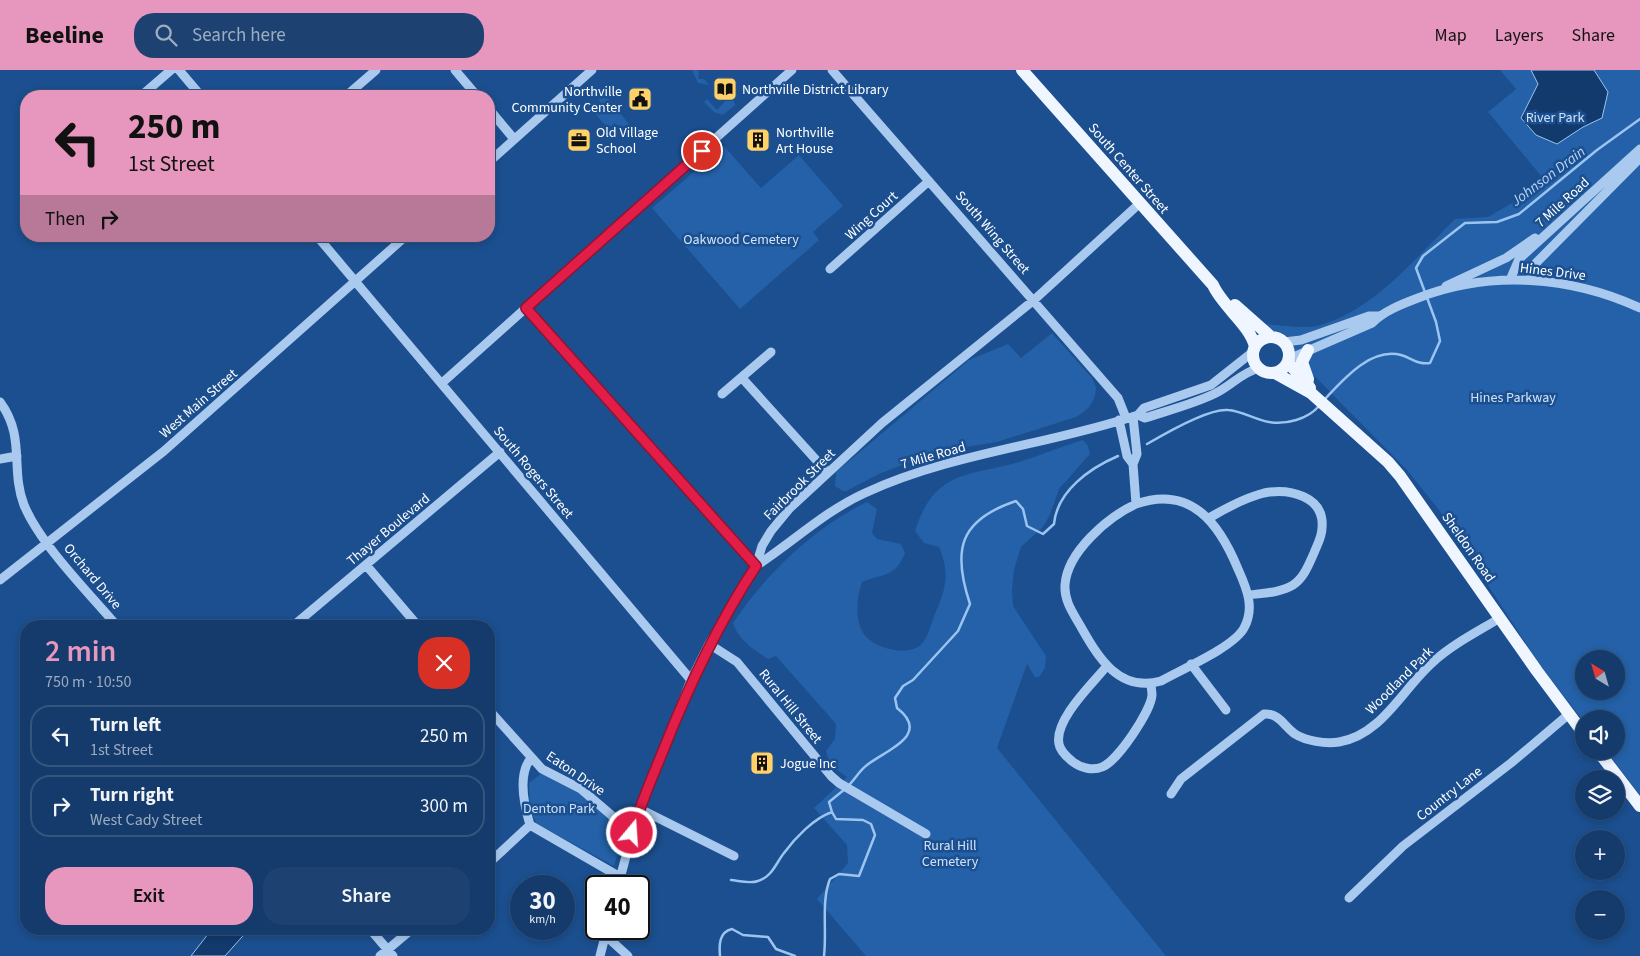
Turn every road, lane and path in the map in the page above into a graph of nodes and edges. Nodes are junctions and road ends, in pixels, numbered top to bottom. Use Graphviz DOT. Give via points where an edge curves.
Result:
graph roads {
  1 [pos="171,70"];
  2 [pos="179,70"];
  3 [pos="376,70"];
  4 [pos="455,70"];
  5 [pos="592,70"];
  6 [pos="792,70"];
  7 [pos="832,70"];
  8 [pos="1022,70"];
  9 [pos="582,73"];
  10 [pos="148,90"];
  11 [pos="195,90"];
  12 [pos="353,90"];
  13 [pos="473,90"];
  14 [pos="495,116"];
  15 [pos="514,139"];
  16 [pos="1640,149"];
  17 [pos="495,156"];
  18 [pos="1640,158"];
  19 [pos="930,181"];
  20 [pos="1140,203"];
  21 [pos="1578,206"];
  22 [pos="322,242"];
  23 [pos="399,242"];
  24 [pos="830,269"];
  25 [pos="1510,280"];
  26 [pos="1529,280"];
  27 [pos="355,282"];
  28 [pos="1213,285"];
  29 [pos="1432,293"];
  30 [pos="1034,300"];
  31 [pos="526,308"];
  32 [pos="1640,308"];
  33 [pos="1379,316"];
  34 [pos="1271,337"];
  35 [pos="1284,342"];
  36 [pos="1255,349"];
  37 [pos="1308,350"];
  38 [pos="771,352"];
  39 [pos="1289,360"];
  40 [pos="1259,368"];
  41 [pos="1274,373"];
  42 [pos="742,378"];
  43 [pos="442,383"];
  44 [pos="722,394"];
  45 [pos="1315,395"];
  46 [pos="0,402"];
  47 [pos="1129,417"];
  48 [pos="500,452"];
  49 [pos="17,456"];
  50 [pos="0,459"];
  51 [pos="1133,464"];
  52 [pos="828,473"];
  53 [pos="1136,504"];
  54 [pos="1209,518"];
  55 [pos="47,543"];
  56 [pos="366,565"];
  57 [pos="756,566"];
  58 [pos="0,580"];
  59 [pos="1249,595"];
  60 [pos="1500,618"];
  61 [pos="112,620"];
  62 [pos="300,620"];
  63 [pos="413,620"];
  64 [pos="709,644"];
  65 [pos="1191,664"];
  66 [pos="1106,667"];
  67 [pos="691,680"];
  68 [pos="1150,684"];
  69 [pos="1226,710"];
  70 [pos="1569,714"];
  71 [pos="495,717"];
  72 [pos="1575,722"];
  73 [pos="531,758"];
  74 [pos="1605,760"];
  75 [pos="1171,794"];
  76 [pos="1640,806"];
  77 [pos="640,809"];
  78 [pos="530,825"];
  79 [pos="632,833"];
  80 [pos="926,834"];
  81 [pos="734,856"];
  82 [pos="495,857"];
  83 [pos="618,875"];
  84 [pos="620,875"];
  85 [pos="1349,898"];
  86 [pos="375,935"];
  87 [pos="407,935"];
  88 [pos="604,940"];
  89 [pos="613,940"];
  90 [pos="391,953"];
  91 [pos="380,956"];
  92 [pos="600,956"];
  93 [pos="628,956"];
  1 -- 10 [label="street"];
  2 -- 11 [label="street"];
  3 -- 12 [label="street"];
  4 -- 13 [label="street"];
  5 -- 9 [label="street"];
  6 -- 31 [label="street"];
  7 -- 19 [label="street, South Wing Street"];
  8 -- 20 [label="main road, South Center Street"];
  9 -- 15 [label="street"];
  14 -- 15 [label="street"];
  15 -- 17 [label="street"];
  16 -- 21 [label="street, 7 Mile Road"];
  18 -- 26 [label="street, 7 Mile Road" via="1536,263"];
  19 -- 24 [label="street, Wing Court"];
  19 -- 30 [label="street, South Wing Street"];
  20 -- 28 [label="main road, South Center Street"];
  20 -- 30 [label="street, Fairbrook Street"];
  21 -- 25 [label="street, 7 Mile Road" via="1519,259"];
  21 -- 29 [label="street" via="1506,258"];
  22 -- 27 [label="street, South Rogers Street"];
  23 -- 27 [label="street, West Main Street"];
  25 -- 26 [label="street, Hines Drive"];
  25 -- 29 [label="street, Hines Drive" via="1479,282"];
  26 -- 32 [label="street, Hines Drive" via="1596,291"];
  27 -- 43 [label="street, South Rogers Street"];
  27 -- 55 [label="street, West Main Street" via="164,451"];
  28 -- 34 [label="main road, South Center Street" via="1222,289 1245,316"];
  28 -- 36 [label="main road, South Center Street" via="1217,295 1245,329"];
  29 -- 33 [label="street"];
  30 -- 47 [label="street, South Wing Street" via="1118,398"];
  30 -- 52 [label="street, Fairbrook Street" via="882,423"];
  31 -- 43 [label="street"];
  31 -- 57 [label="street"];
  33 -- 35 [label="street" via="1355,320 1301,340"];
  33 -- 37 [label="street"];
  34 -- 35 [label="main road"];
  34 -- 36 [label="main road" via="1262,340"];
  35 -- 39 [label="main road" via="1289,350"];
  36 -- 40 [label="main road" via="1254,360"];
  36 -- 47 [label="street, 7 Mile Road" via="1211,385 1144,408"];
  37 -- 39 [label="street"];
  37 -- 45 [label="main road" via="1302,362"];
  38 -- 42 [label="street"];
  39 -- 41 [label="main road"];
  39 -- 45 [label="main road, Sheldon Road"];
  40 -- 41 [label="main road"];
  40 -- 47 [label="street, 7 Mile Road" via="1239,376 1207,397 1145,418"];
  41 -- 45 [label="main road, Sheldon Road"];
  42 -- 44 [label="street"];
  42 -- 52 [label="street"];
  43 -- 48 [label="street, South Rogers Street"];
  45 -- 60 [label="main road, Sheldon Road" via="1400,476"];
  46 -- 49 [label="street, Orchard Drive" via="13,426"];
  47 -- 51 [label="street" via="1137,454"];
  47 -- 51 [label="street" via="1127,456"];
  47 -- 57 [label="street, 7 Mile Road" via="934,468 879,486 844,504"];
  48 -- 56 [label="street, Thayer Boulevard"];
  48 -- 67 [label="street, South Rogers Street"];
  49 -- 50 [label="street"];
  49 -- 55 [label="street, Orchard Drive" via="21,497 34,527"];
  51 -- 53 [label="street"];
  52 -- 57 [label="street, Fairbrook Street" via="780,519 765,540"];
  53 -- 54 [label="street" via="1154,499 1172,500"];
  53 -- 66 [label="street" via="1116,515 1093,535 1073,562 1066,579 1069,605"];
  54 -- 59 [label="street" via="1230,550"];
  54 -- 59 [label="street" via="1242,500 1273,492 1306,497 1320,510 1323,522 1321,535 1301,578 1276,591"];
  55 -- 58 [label="street, West Main Street"];
  55 -- 61 [label="street, Orchard Drive"];
  56 -- 62 [label="street, Thayer Boulevard"];
  56 -- 63 [label="street"];
  57 -- 64 [label="street, Fairbrook Street"];
  59 -- 65 [label="street" via="1249,616 1240,635"];
  60 -- 70 [label="main road, Sheldon Road"];
  60 -- 75 [label="street, Woodland Park" via="1434,661 1384,715 1362,733 1339,742 1315,741 1295,734 1276,716 1264,714 1181,779"];
  64 -- 67 [label="street, Fairbrook Street"];
  64 -- 80 [label="street, Rural Hill Street" via="737,662 830,776"];
  65 -- 68 [label="street"];
  65 -- 69 [label="street"];
  66 -- 68 [label="street" via="1134,682"];
  66 -- 68 [label="street" via="1068,714 1060,732 1059,745 1063,752 1081,766 1097,768 1114,758 1147,709 1152,696"];
  67 -- 77 [label="street, Fairbrook Street"];
  70 -- 72 [label="main road, Sheldon Road"];
  70 -- 85 [label="street, Country Lane" via="1403,846"];
  71 -- 73 [label="street, Eaton Drive"];
  73 -- 78 [label="street" via="523,780"];
  73 -- 79 [label="street, Eaton Drive" via="542,769 581,789"];
  74 -- 76 [label="main road"];
  77 -- 79 [label="street, Fairbrook Street"];
  77 -- 81 [label="street"];
  78 -- 82 [label="street"];
  78 -- 83 [label="street"];
  79 -- 84 [label="street, Fairbrook Street"];
  86 -- 90 [label="street"];
  87 -- 90 [label="street"];
  88 -- 92 [label="street"];
  89 -- 93 [label="street"];
  90 -- 91 [label="street"];
}
